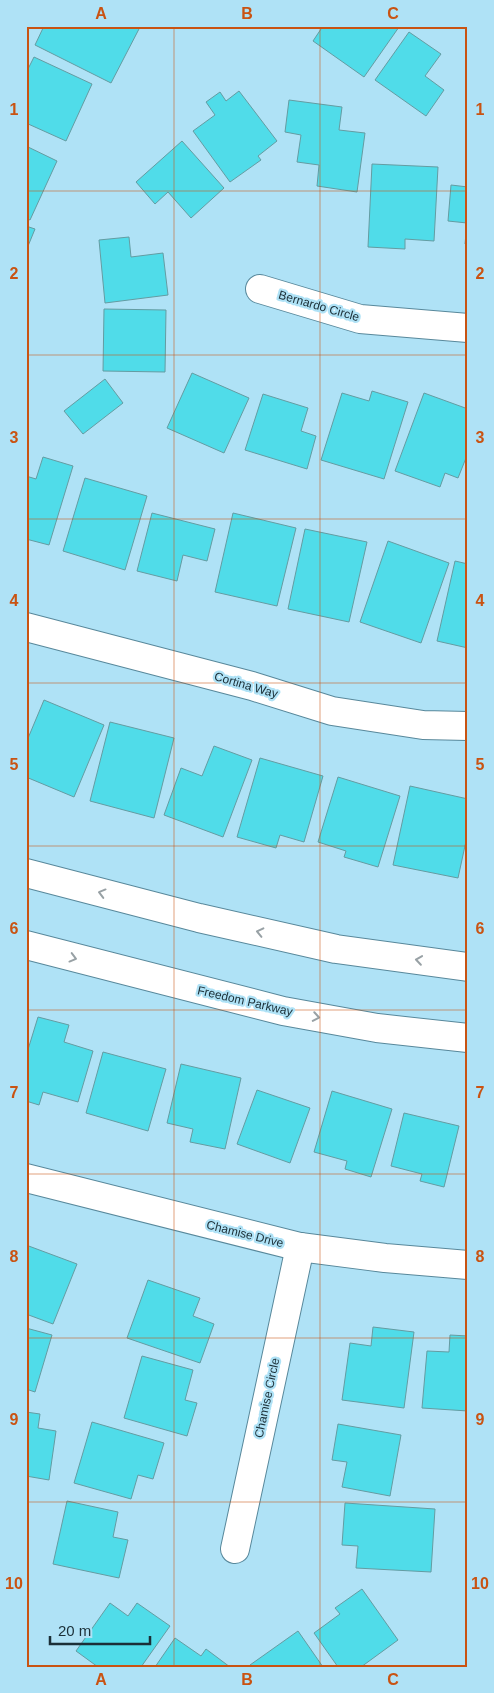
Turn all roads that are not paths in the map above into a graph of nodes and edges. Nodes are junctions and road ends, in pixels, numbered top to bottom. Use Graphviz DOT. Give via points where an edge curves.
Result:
graph roads {
  1 [pos="260,289"];
  2 [pos="468,328"];
  3 [pos="26,627"];
  4 [pos="468,726"];
  5 [pos="26,873"];
  6 [pos="26,945"];
  7 [pos="468,967"];
  8 [pos="468,1038"];
  9 [pos="26,1178"];
  10 [pos="300,1247"];
  11 [pos="468,1265"];
  12 [pos="235,1549"];
  1 -- 2 [label="street, Bernardo Circle" via="360,319"];
  3 -- 4 [label="street, Cortina Way" via="252,686 332,711 423,726"];
  7 -- 5 [label="street, one-way" via="336,949 199,918"];
  6 -- 8 [label="street, Freedom Parkway, one-way" via="283,1011 377,1028"];
  9 -- 10 [label="street, Chamise Drive"];
  10 -- 11 [label="street, Chamise Drive"];
  10 -- 12 [label="street, Chamise Circle"];
}
